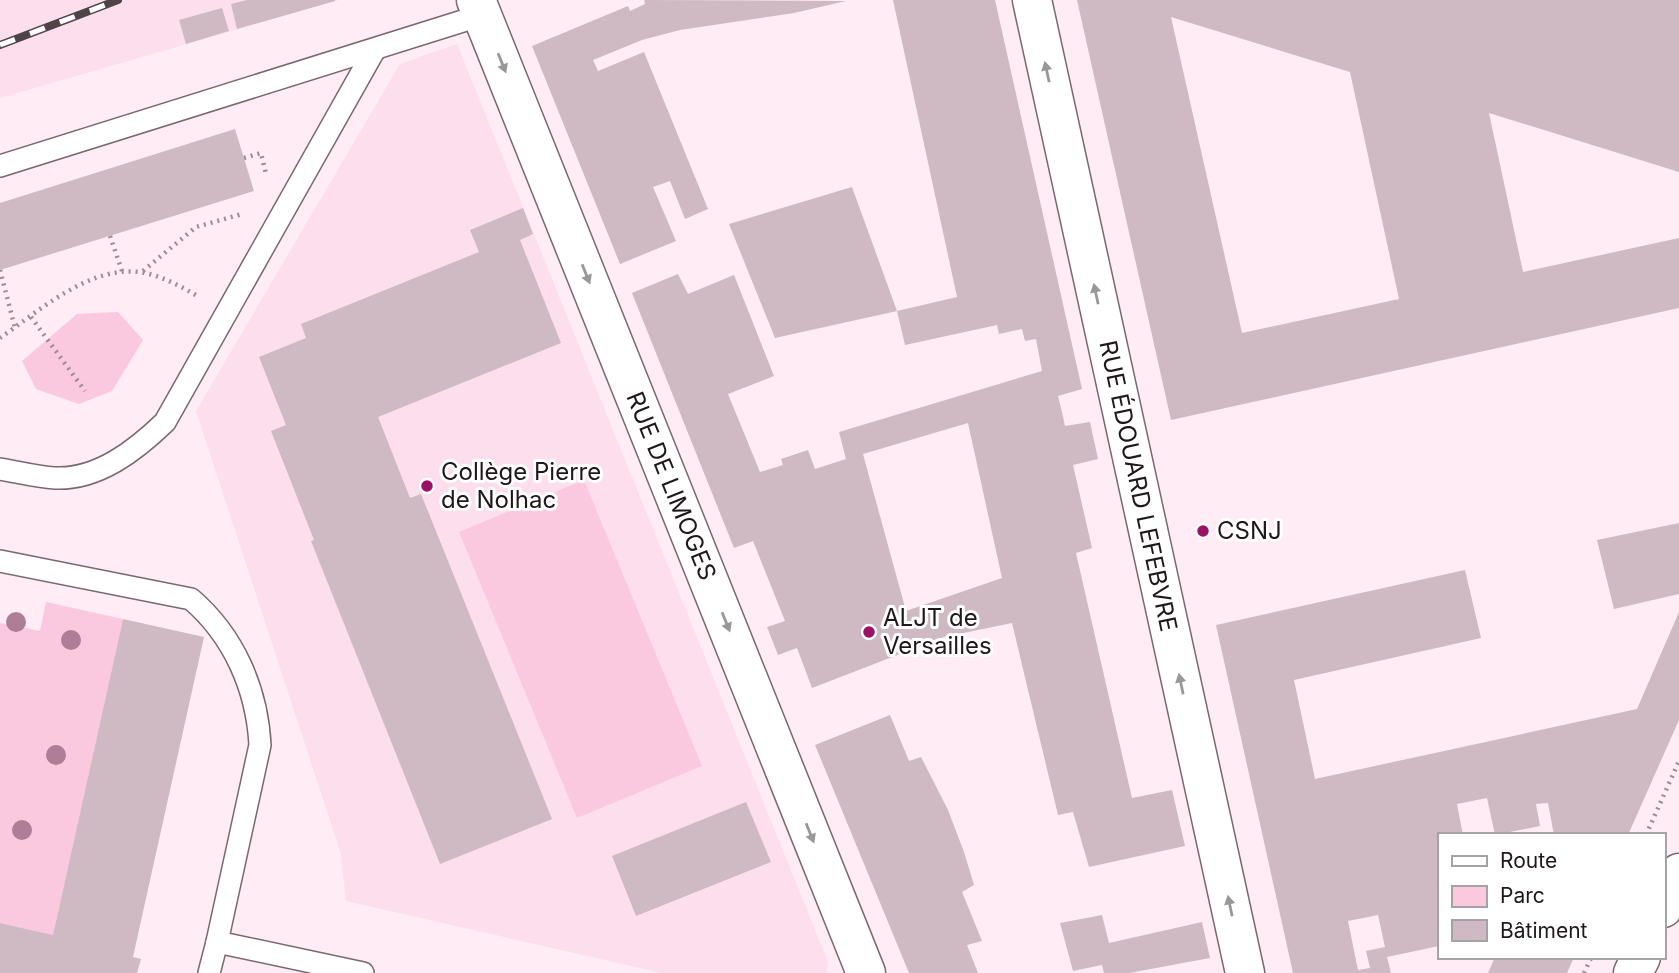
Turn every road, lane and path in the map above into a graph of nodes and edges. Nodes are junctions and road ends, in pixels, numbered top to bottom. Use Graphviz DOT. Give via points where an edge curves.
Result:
graph roads {
  1 [pos="1032,0"];
  2 [pos="479,7"];
  3 [pos="375,49"];
  4 [pos="244,158"];
  5 [pos="0,166"];
  6 [pos="268,186"];
  7 [pos="246,213"];
  8 [pos="110,236"];
  9 [pos="0,271"];
  10 [pos="142,272"];
  11 [pos="123,274"];
  12 [pos="226,313"];
  13 [pos="31,317"];
  14 [pos="15,328"];
  15 [pos="0,338"];
  16 [pos="85,391"];
  17 [pos="0,469"];
  18 [pos="0,561"];
  19 [pos="1679,761"];
  20 [pos="1647,833"];
  21 [pos="1679,873"];
  22 [pos="1665,904"];
  23 [pos="216,942"];
  24 [pos="209,973"];
  25 [pos="363,973"];
  26 [pos="866,973"];
  27 [pos="1245,973"];
  27 -- 1 [label="street, RUE ÉDOUARD LEFEBVRE, one-way"];
  2 -- 3 [label="lane"];
  2 -- 26 [label="street, RUE DE LIMOGES, one-way"];
  3 -- 5 [label="lane"];
  3 -- 12 [label="lane"];
  4 -- 6 [label="path" via="261,153"];
  7 -- 10 [label="path" via="196,227"];
  8 -- 11 [label="path"];
  9 -- 14 [label="path"];
  10 -- 11 [label="path"];
  10 -- 12 [label="path" via="174,283"];
  11 -- 13 [label="path" via="69,287"];
  12 -- 17 [label="lane" via="165,422 135,450 102,468 57,478"];
  13 -- 14 [label="path"];
  13 -- 16 [label="path"];
  14 -- 15 [label="path"];
  18 -- 23 [label="lane" via="191,599 224,633 253,699 260,745"];
  19 -- 20 [label="path"];
  21 -- 22 [label="street"];
  23 -- 24 [label="lane"];
  23 -- 25 [label="lane"];
}
